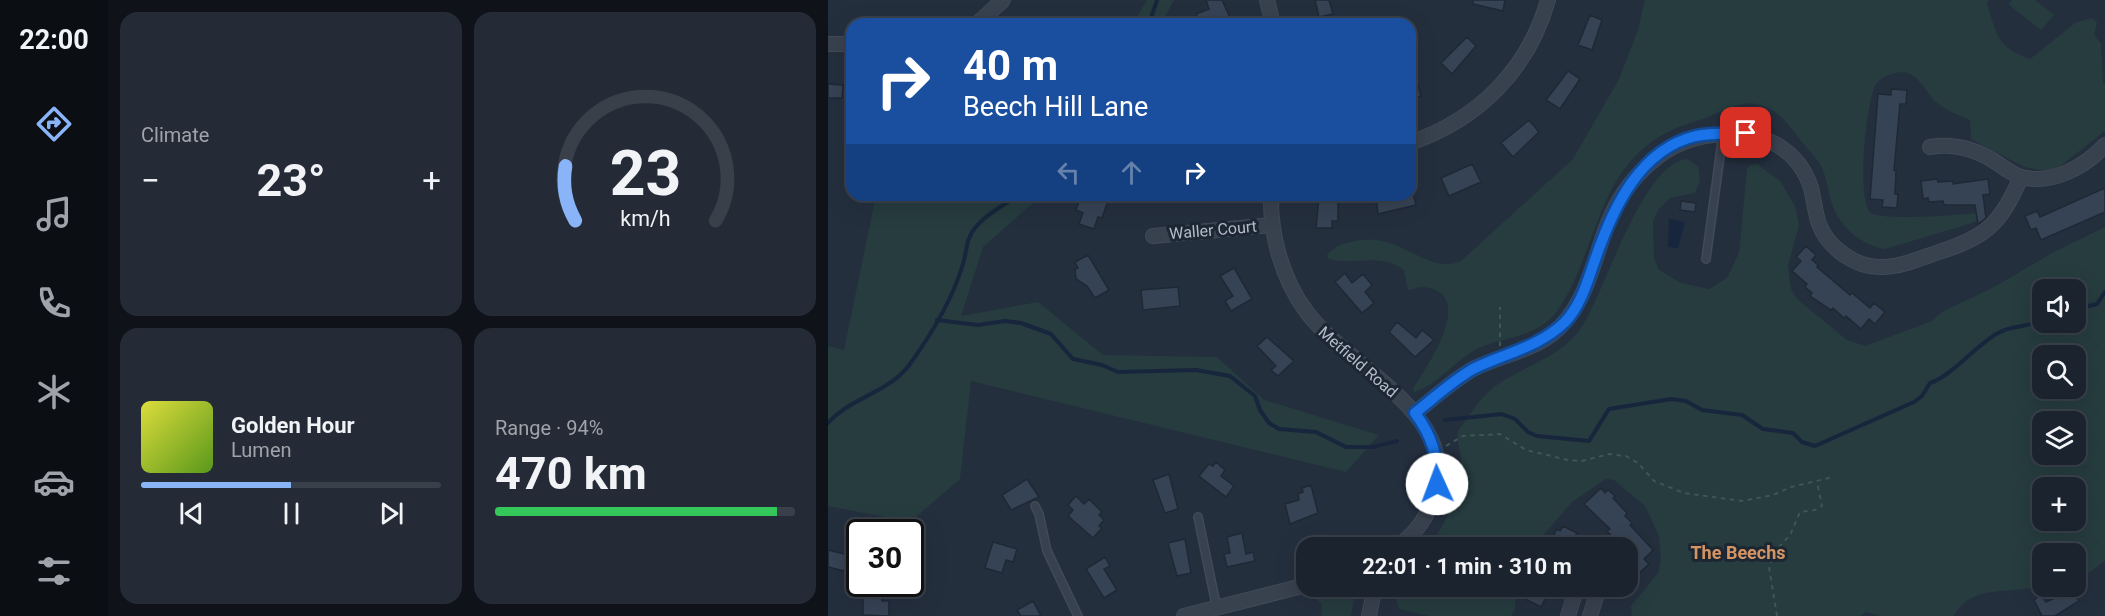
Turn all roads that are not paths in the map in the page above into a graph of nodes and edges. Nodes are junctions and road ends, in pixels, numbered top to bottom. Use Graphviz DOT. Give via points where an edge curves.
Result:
graph roads {
  1 [pos="1003,0"];
  2 [pos="1267,0"];
  3 [pos="1548,0"];
  4 [pos="984,18"];
  5 [pos="1272,18"];
  6 [pos="828,44"];
  7 [pos="846,44"];
  8 [pos="1724,134"];
  9 [pos="1416,141"];
  10 [pos="2105,145"];
  11 [pos="1930,147"];
  12 [pos="2021,177"];
  13 [pos="1271,201"];
  14 [pos="1272,225"];
  15 [pos="1153,236"];
  16 [pos="1706,259"];
  17 [pos="1415,413"];
  18 [pos="1035,506"];
  19 [pos="1198,517"];
  20 [pos="1409,537"];
  21 [pos="1296,588"];
  22 [pos="1373,597"];
  23 [pos="1224,610"];
  24 [pos="1569,613"];
  25 [pos="1078,616"];
  26 [pos="1184,616"];
  27 [pos="1369,616"];
  28 [pos="1588,616"];
  1 -- 4 [label="street"];
  2 -- 5 [label="street"];
  3 -- 9 [label="street" via="1523,59 1501,86 1470,114"];
  6 -- 7 [label="street"];
  8 -- 12 [label="street" via="1746,133 1781,147 1804,172 1819,224 1829,242 1860,264 1881,268 1967,243 1985,232 2008,208"];
  8 -- 16 [label="lane"];
  8 -- 17 [label="street" via="1696,136 1677,143 1637,175 1609,221 1580,301 1552,334 1529,348 1473,369"];
  10 -- 12 [label="street" via="2080,166 2060,175"];
  11 -- 12 [label="street" via="1956,145"];
  13 -- 14 [label="street, Metfield Road"];
  14 -- 15 [label="street, Waller Court"];
  14 -- 17 [label="street, Metfield Road" via="1282,264 1304,310 1332,341"];
  17 -- 20 [label="street, Metfield Road" via="1435,450 1437,484 1432,505"];
  18 -- 25 [label="lane" via="1047,551"];
  19 -- 23 [label="lane"];
  21 -- 23 [label="street"];
  22 -- 27 [label="street"];
  23 -- 26 [label="street"];
  24 -- 28 [label="street"];
  24 -- 28 [label="street" via="1577,587 1597,594"];
}
